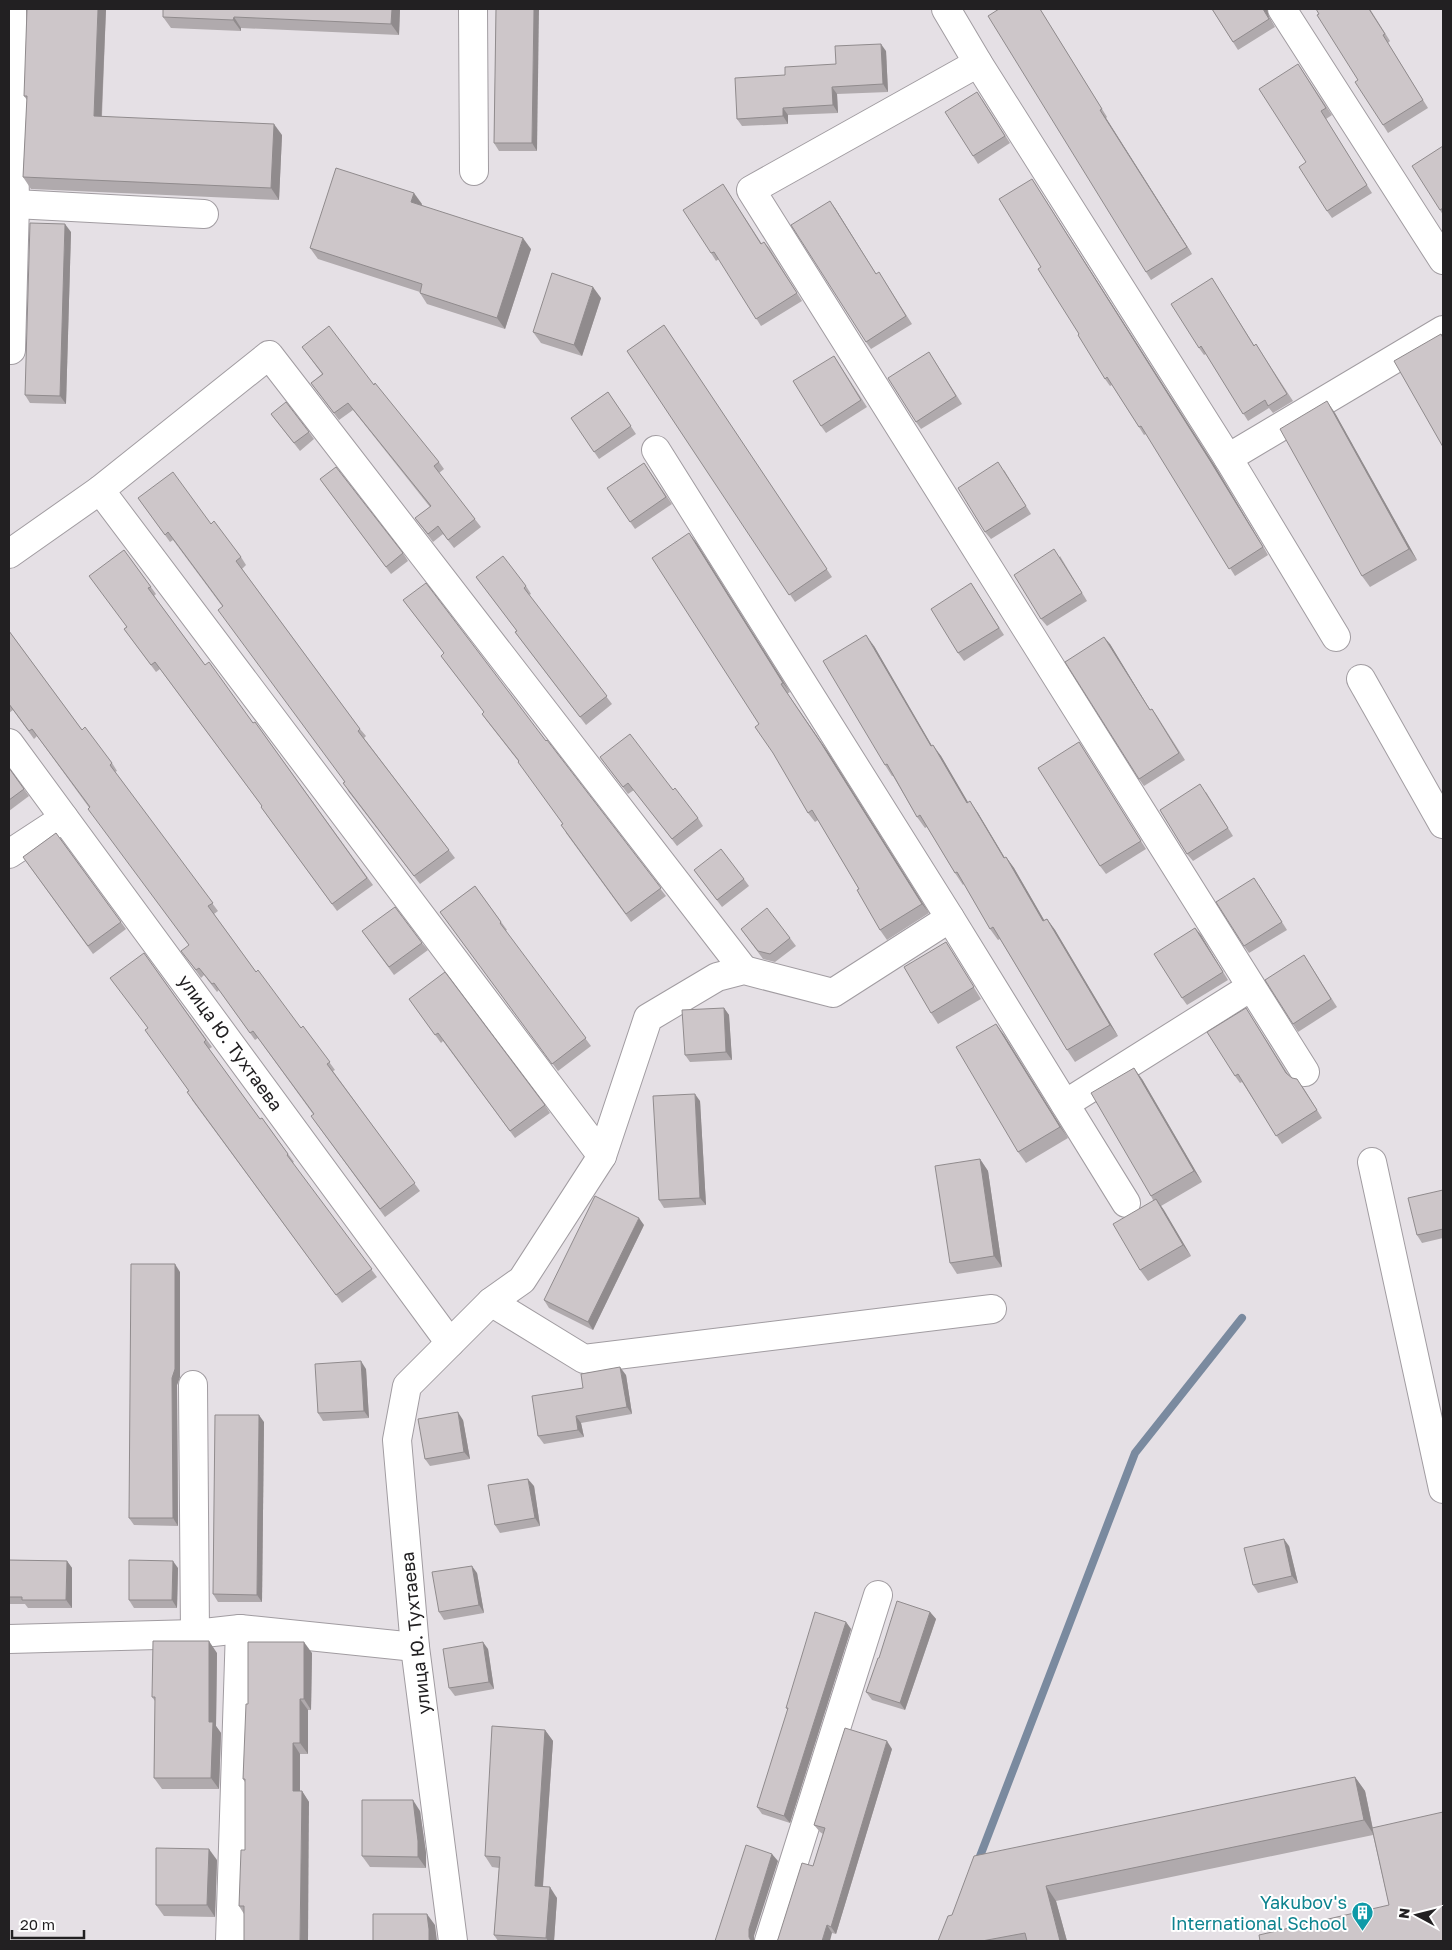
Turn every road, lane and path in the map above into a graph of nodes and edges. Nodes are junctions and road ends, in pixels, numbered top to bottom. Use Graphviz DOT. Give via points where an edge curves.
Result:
graph roads {
  1 [pos="12,9"];
  2 [pos="473,9"];
  3 [pos="946,9"];
  4 [pos="1282,9"];
  5 [pos="978,63"];
  6 [pos="474,172"];
  7 [pos="15,204"];
  8 [pos="204,214"];
  9 [pos="1443,260"];
  10 [pos="1443,330"];
  11 [pos="9,350"];
  12 [pos="656,450"];
  13 [pos="1228,458"];
  14 [pos="100,490"];
  15 [pos="9,554"];
  16 [pos="1336,637"];
  17 [pos="1361,680"];
  18 [pos="9,743"];
  19 [pos="64,818"];
  20 [pos="1443,824"];
  21 [pos="9,854"];
  22 [pos="950,918"];
  23 [pos="744,970"];
  24 [pos="1251,987"];
  25 [pos="1305,1072"];
  26 [pos="1065,1104"];
  27 [pos="602,1156"];
  28 [pos="1372,1162"];
  29 [pos="1126,1203"];
  30 [pos="491,1302"];
  31 [pos="992,1309"];
  32 [pos="450,1343"];
  33 [pos="193,1385"];
  34 [pos="1443,1489"];
  35 [pos="878,1595"];
  36 [pos="240,1629"];
  37 [pos="195,1634"];
  38 [pos="9,1638"];
  39 [pos="416,1647"];
  40 [pos="230,1941"];
  41 [pos="453,1941"];
  42 [pos="769,1941"];
  1 -- 7 [label="street"];
  2 -- 6 [label="street"];
  3 -- 5 [label="street"];
  4 -- 9 [label="street"];
  5 -- 13 [label="street"];
  5 -- 24 [label="street" via="751,190"];
  7 -- 8 [label="street"];
  7 -- 11 [label="street"];
  10 -- 13 [label="street"];
  12 -- 22 [label="street"];
  13 -- 16 [label="street"];
  14 -- 15 [label="street"];
  14 -- 23 [label="street" via="269,355"];
  14 -- 27 [label="street"];
  17 -- 20 [label="street"];
  18 -- 19 [label="street, улица Ю. Тухтаева"];
  19 -- 21 [label="street"];
  19 -- 32 [label="street, улица Ю. Тухтаева"];
  22 -- 23 [label="street, улица Ю. Тухтаева" via="833,993"];
  22 -- 26 [label="street"];
  23 -- 27 [label="street, улица Ю. Тухтаева" via="717,977 648,1018"];
  24 -- 25 [label="street"];
  24 -- 26 [label="street"];
  26 -- 29 [label="street"];
  27 -- 30 [label="street, улица Ю. Тухтаева" via="522,1280"];
  28 -- 34 [label="street"];
  30 -- 31 [label="street" via="584,1359"];
  30 -- 32 [label="street, улица Ю. Тухтаева"];
  32 -- 39 [label="street, улица Ю. Тухтаева" via="407,1386 397,1440"];
  33 -- 37 [label="street"];
  35 -- 42 [label="street"];
  36 -- 37 [label="street"];
  36 -- 39 [label="street"];
  36 -- 40 [label="street"];
  37 -- 38 [label="street"];
  39 -- 41 [label="street, улица Ю. Тухтаева"];
}
